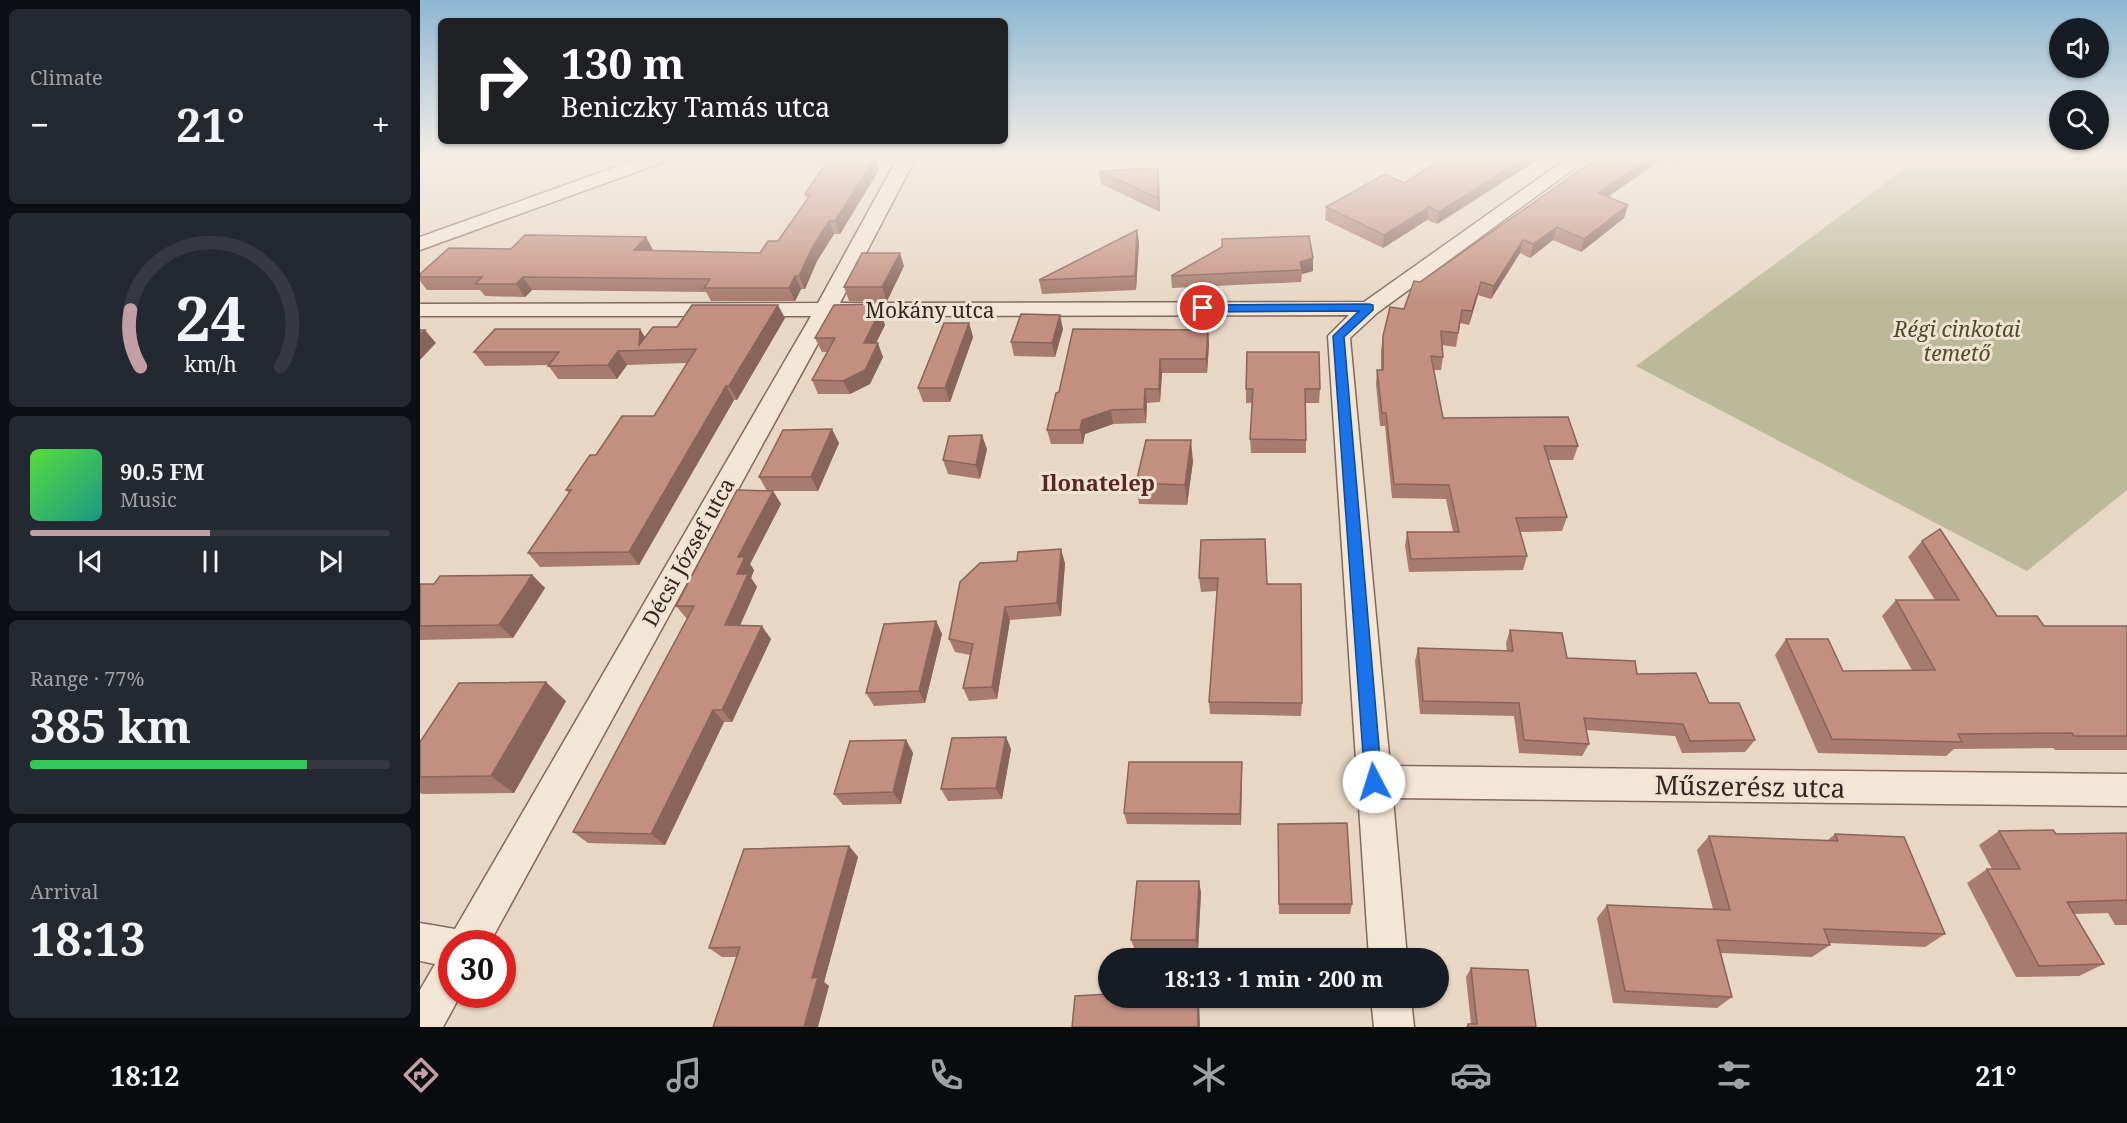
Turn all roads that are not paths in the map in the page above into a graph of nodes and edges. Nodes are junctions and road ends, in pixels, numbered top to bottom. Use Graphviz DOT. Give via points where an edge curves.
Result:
graph roads {
  1 [pos="523,207"];
  2 [pos="880,207"];
  3 [pos="1511,207"];
  4 [pos="420,244"];
  5 [pos="1369,308"];
  6 [pos="420,310"];
  7 [pos="825,310"];
  8 [pos="1374,782"];
  9 [pos="2127,790"];
  10 [pos="476,930"];
  11 [pos="420,942"];
  12 [pos="438,945"];
  13 [pos="1387,948"];
  14 [pos="438,997"];
  15 [pos="1392,1008"];
  16 [pos="421,1027"];
  17 [pos="1394,1027"];
  1 -- 4 [label="street"];
  2 -- 7 [label="street, Décsi József utca"];
  3 -- 5 [label="street"];
  5 -- 7 [label="street, Mokány utca"];
  5 -- 8 [label="street" via="1339,336"];
  6 -- 7 [label="street, Mokány utca"];
  7 -- 10 [label="street, Décsi József utca"];
  8 -- 9 [label="street, Műszerész utca"];
  8 -- 13 [label="street"];
  11 -- 12 [label="street"];
  14 -- 16 [label="street"];
  15 -- 17 [label="street"];
}
